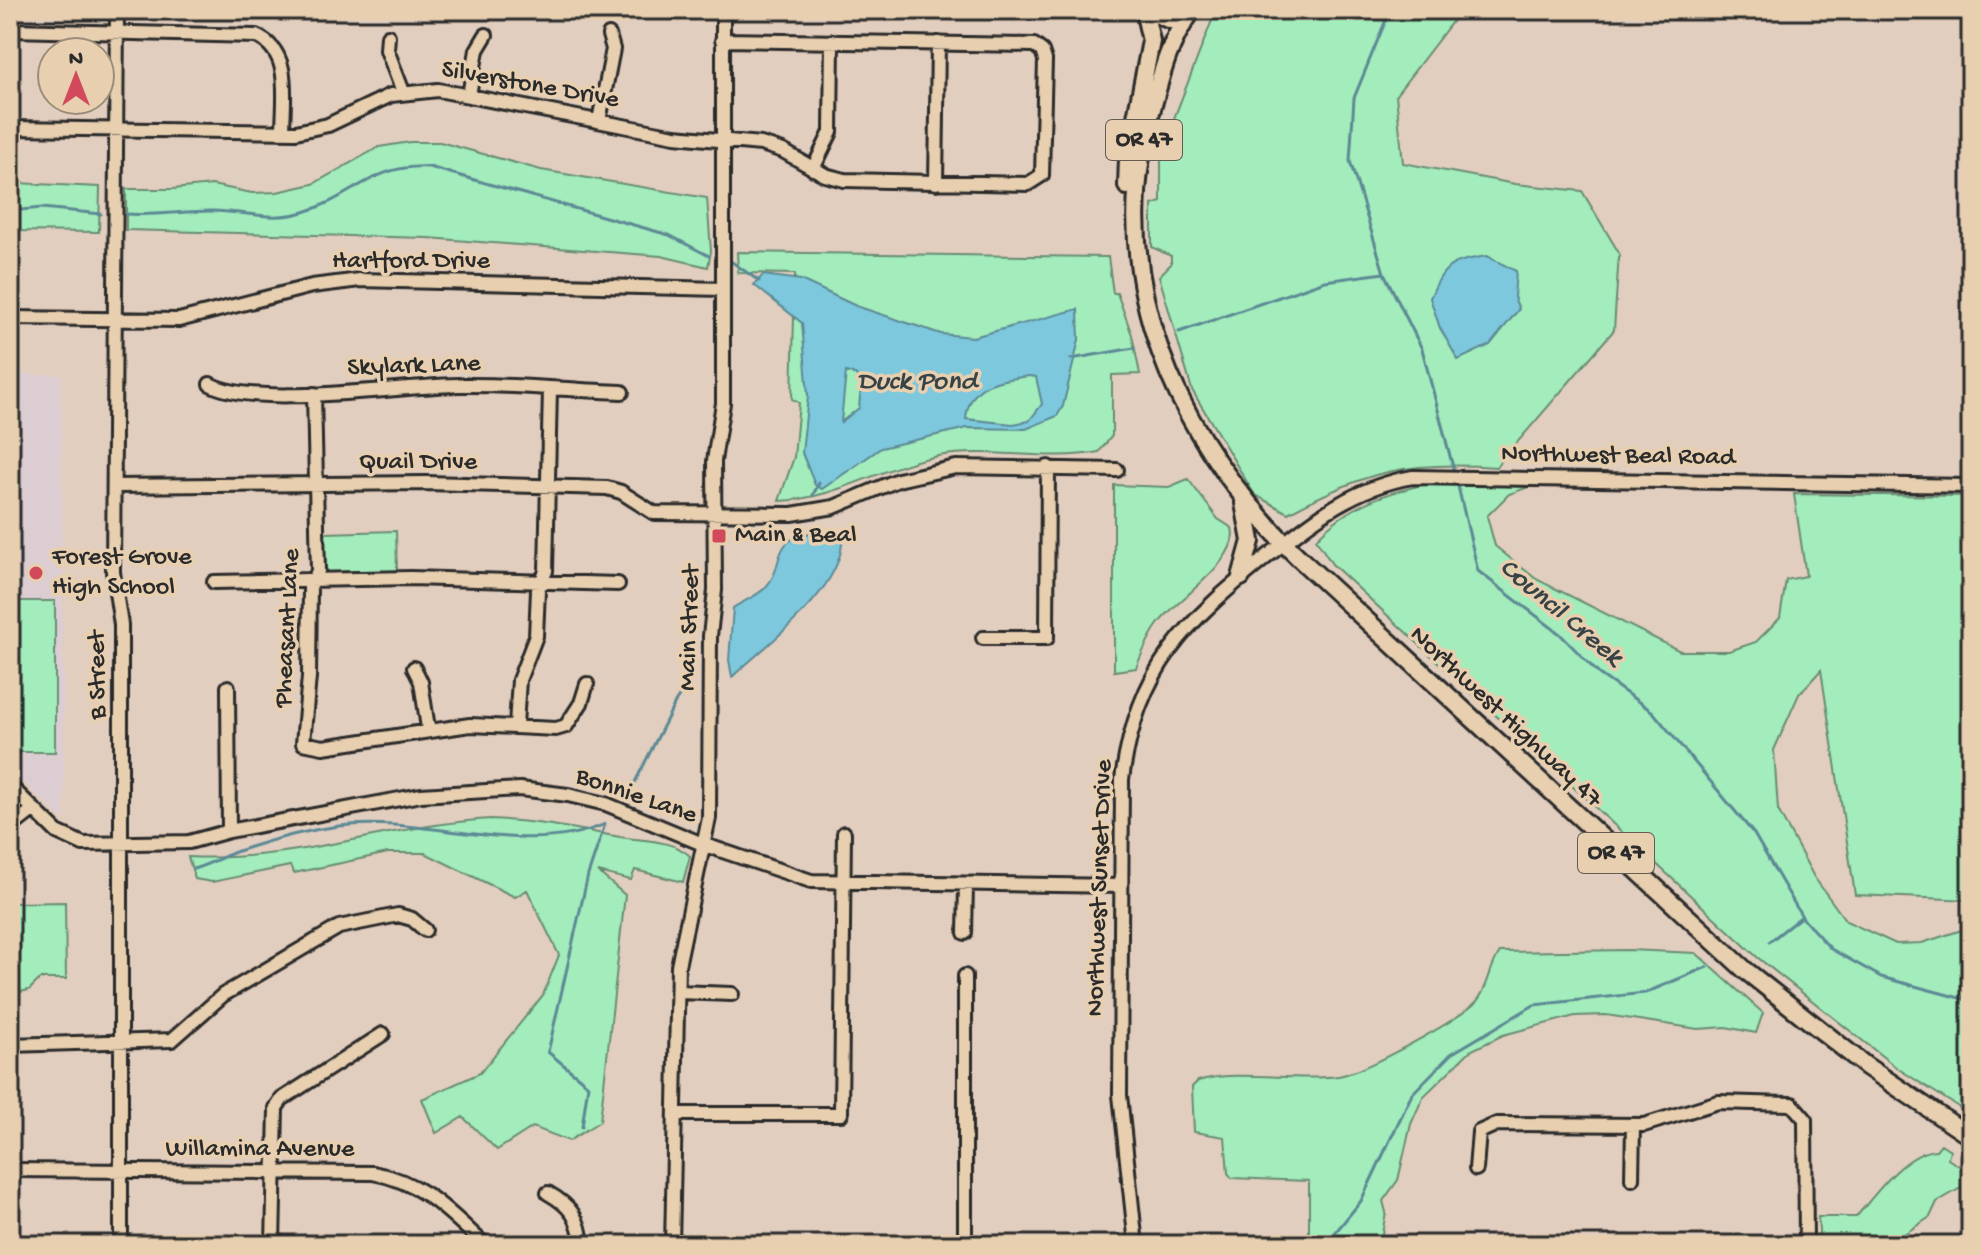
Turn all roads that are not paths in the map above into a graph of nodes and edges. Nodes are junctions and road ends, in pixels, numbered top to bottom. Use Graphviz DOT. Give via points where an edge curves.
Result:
graph roads {
  1 [pos="117,10"];
  2 [pos="723,10"];
  3 [pos="1146,10"];
  4 [pos="1192,13"];
  5 [pos="10,30"];
  6 [pos="117,31"];
  7 [pos="486,35"];
  8 [pos="609,35"];
  9 [pos="388,36"];
  10 [pos="722,40"];
  11 [pos="832,41"];
  12 [pos="938,43"];
  13 [pos="403,92"];
  14 [pos="469,95"];
  15 [pos="599,121"];
  16 [pos="10,128"];
  17 [pos="116,129"];
  18 [pos="283,132"];
  19 [pos="721,140"];
  20 [pos="813,169"];
  21 [pos="936,183"];
  22 [pos="1134,238"];
  23 [pos="722,289"];
  24 [pos="10,318"];
  25 [pos="116,320"];
  26 [pos="210,384"];
  27 [pos="550,389"];
  28 [pos="622,392"];
  29 [pos="314,394"];
  30 [pos="1048,467"];
  31 [pos="1117,470"];
  32 [pos="316,485"];
  33 [pos="114,486"];
  34 [pos="1971,486"];
  35 [pos="548,487"];
  36 [pos="1243,497"];
  37 [pos="715,514"];
  38 [pos="1284,543"];
  39 [pos="1241,577"];
  40 [pos="313,579"];
  41 [pos="214,582"];
  42 [pos="541,582"];
  43 [pos="618,584"];
  44 [pos="983,638"];
  45 [pos="414,668"];
  46 [pos="587,684"];
  47 [pos="228,687"];
  48 [pos="516,725"];
  49 [pos="428,728"];
  50 [pos="10,786"];
  51 [pos="34,809"];
  52 [pos="10,828"];
  53 [pos="229,831"];
  54 [pos="844,833"];
  55 [pos="122,844"];
  56 [pos="705,845"];
  57 [pos="844,884"];
  58 [pos="966,885"];
  59 [pos="1121,886"];
  60 [pos="425,930"];
  61 [pos="965,933"];
  62 [pos="965,976"];
  63 [pos="678,992"];
  64 [pos="732,994"];
  65 [pos="383,1034"];
  66 [pos="122,1043"];
  67 [pos="10,1045"];
  68 [pos="675,1114"];
  69 [pos="1633,1125"];
  70 [pos="1971,1137"];
  71 [pos="1476,1169"];
  72 [pos="10,1170"];
  73 [pos="122,1171"];
  74 [pos="274,1173"];
  75 [pos="1632,1179"];
  76 [pos="548,1193"];
  77 [pos="121,1245"];
  78 [pos="273,1245"];
  79 [pos="485,1245"];
  80 [pos="582,1245"];
  81 [pos="672,1245"];
  82 [pos="965,1245"];
  83 [pos="1136,1245"];
  84 [pos="1806,1245"];
  1 -- 6 [label="street, B Street"];
  2 -- 10 [label="street, Main Street"];
  3 -- 4 [label="main road" via="1170,20"];
  3 -- 22 [label="main road, Northwest Highway 47" via="1151,41 1128,158 1126,201"];
  4 -- 22 [label="main road, Northwest Highway 47 / OR 47" via="1173,38 1147,124 1135,190"];
  5 -- 6 [label="street"];
  6 -- 17 [label="street, B Street"];
  6 -- 18 [label="street" via="242,33 263,39 283,68"];
  7 -- 14 [label="street" via="477,50"];
  8 -- 15 [label="street" via="613,49"];
  9 -- 13 [label="street" via="387,51"];
  10 -- 11 [label="street"];
  10 -- 19 [label="street, Main Street"];
  11 -- 12 [label="street"];
  11 -- 20 [label="street" via="831,132"];
  12 -- 21 [label="street"];
  12 -- 21 [label="street, Silverstone Drive" via="1030,44 1040,49 1045,60 1044,168 1039,180 1028,184"];
  13 -- 14 [label="street, Silverstone Drive"];
  13 -- 18 [label="street, Silverstone Drive" via="328,125"];
  14 -- 15 [label="street, Silverstone Drive"];
  15 -- 19 [label="street, Silverstone Drive"];
  16 -- 17 [label="street, Silverstone Drive"];
  17 -- 18 [label="street, Silverstone Drive"];
  17 -- 25 [label="street, B Street"];
  19 -- 20 [label="street, Silverstone Drive" via="778,149"];
  19 -- 23 [label="street, Main Street"];
  20 -- 21 [label="street, Silverstone Drive" via="856,182"];
  22 -- 36 [label="main road, Northwest Highway 47 / OR 47" via="1149,314 1172,378 1204,442"];
  23 -- 25 [label="street, Hartford Drive" via="349,280 179,320"];
  23 -- 37 [label="street, Main Street" via="723,403 714,461"];
  24 -- 25 [label="street, Hartford Drive"];
  25 -- 33 [label="street, B Street"];
  26 -- 29 [label="street, Skylark Lane" via="226,393"];
  27 -- 28 [label="street, Skylark Lane"];
  27 -- 29 [label="street, Skylark Lane" via="463,385"];
  27 -- 35 [label="street"];
  29 -- 32 [label="street, Pheasant Lane"];
  30 -- 31 [label="street, Quail Drive"];
  30 -- 37 [label="street, Quail Drive" via="956,467 898,480 834,507 792,514"];
  30 -- 44 [label="street" via="1047,638"];
  32 -- 33 [label="street, Quail Drive"];
  32 -- 35 [label="street, Quail Drive"];
  32 -- 40 [label="street, Pheasant Lane" via="318,571"];
  33 -- 55 [label="street, B Street"];
  34 -- 38 [label="street, Northwest Beal Road" via="1438,474 1359,492"];
  35 -- 37 [label="street, Quail Drive" via="613,489 654,513"];
  35 -- 42 [label="street" via="546,571"];
  36 -- 38 [label="main road, Northwest Highway 47 / OR 47"];
  36 -- 39 [label="main road" via="1251,541"];
  37 -- 56 [label="street, Main Street" via="711,788"];
  38 -- 39 [label="street, Northwest Sunset Drive"];
  38 -- 70 [label="main road, Northwest Highway 47 / OR 47" via="1745,970 1866,1066"];
  39 -- 59 [label="street, Northwest Sunset Drive" via="1187,627 1159,664 1139,704 1122,779"];
  40 -- 41 [label="street"];
  40 -- 42 [label="street"];
  40 -- 49 [label="street, Pheasant Lane" via="303,743 323,747"];
  42 -- 43 [label="street"];
  42 -- 48 [label="street" via="536,636 519,680"];
  45 -- 49 [label="street"];
  46 -- 48 [label="street, Pheasant Lane" via="566,726"];
  47 -- 53 [label="street"];
  48 -- 49 [label="street, Pheasant Lane"];
  50 -- 51 [label="street, Bonnie Lane"];
  51 -- 52 [label="street"];
  51 -- 55 [label="street, Bonnie Lane" via="74,842"];
  53 -- 55 [label="street, Bonnie Lane" via="189,842"];
  53 -- 56 [label="street, Bonnie Lane" via="440,792 520,789 597,802"];
  54 -- 57 [label="street"];
  55 -- 66 [label="street, B Street"];
  56 -- 57 [label="street, Bonnie Lane" via="797,877"];
  56 -- 63 [label="street, Main Street" via="680,950"];
  57 -- 58 [label="street, Bonnie Lane"];
  57 -- 68 [label="street" via="841,1114"];
  58 -- 59 [label="street, Bonnie Lane"];
  58 -- 61 [label="street"];
  59 -- 83 [label="street, Northwest Sunset Drive" via="1120,1109"];
  60 -- 66 [label="street" via="398,915 339,927 223,995 172,1040"];
  62 -- 82 [label="street"];
  63 -- 64 [label="street"];
  63 -- 68 [label="street, Main Street"];
  65 -- 74 [label="street" via="282,1099 274,1121"];
  66 -- 67 [label="street"];
  66 -- 73 [label="street, B Street"];
  68 -- 81 [label="street, Main Street"];
  69 -- 71 [label="street" via="1483,1127"];
  69 -- 75 [label="street"];
  69 -- 84 [label="street" via="1718,1102 1784,1102 1799,1108 1806,1127"];
  72 -- 73 [label="street, Willamina Avenue"];
  73 -- 74 [label="street, Willamina Avenue"];
  73 -- 77 [label="street, B Street"];
  74 -- 78 [label="street"];
  74 -- 79 [label="street, Willamina Avenue" via="393,1177 439,1200"];
  76 -- 80 [label="street" via="578,1220"];
}
